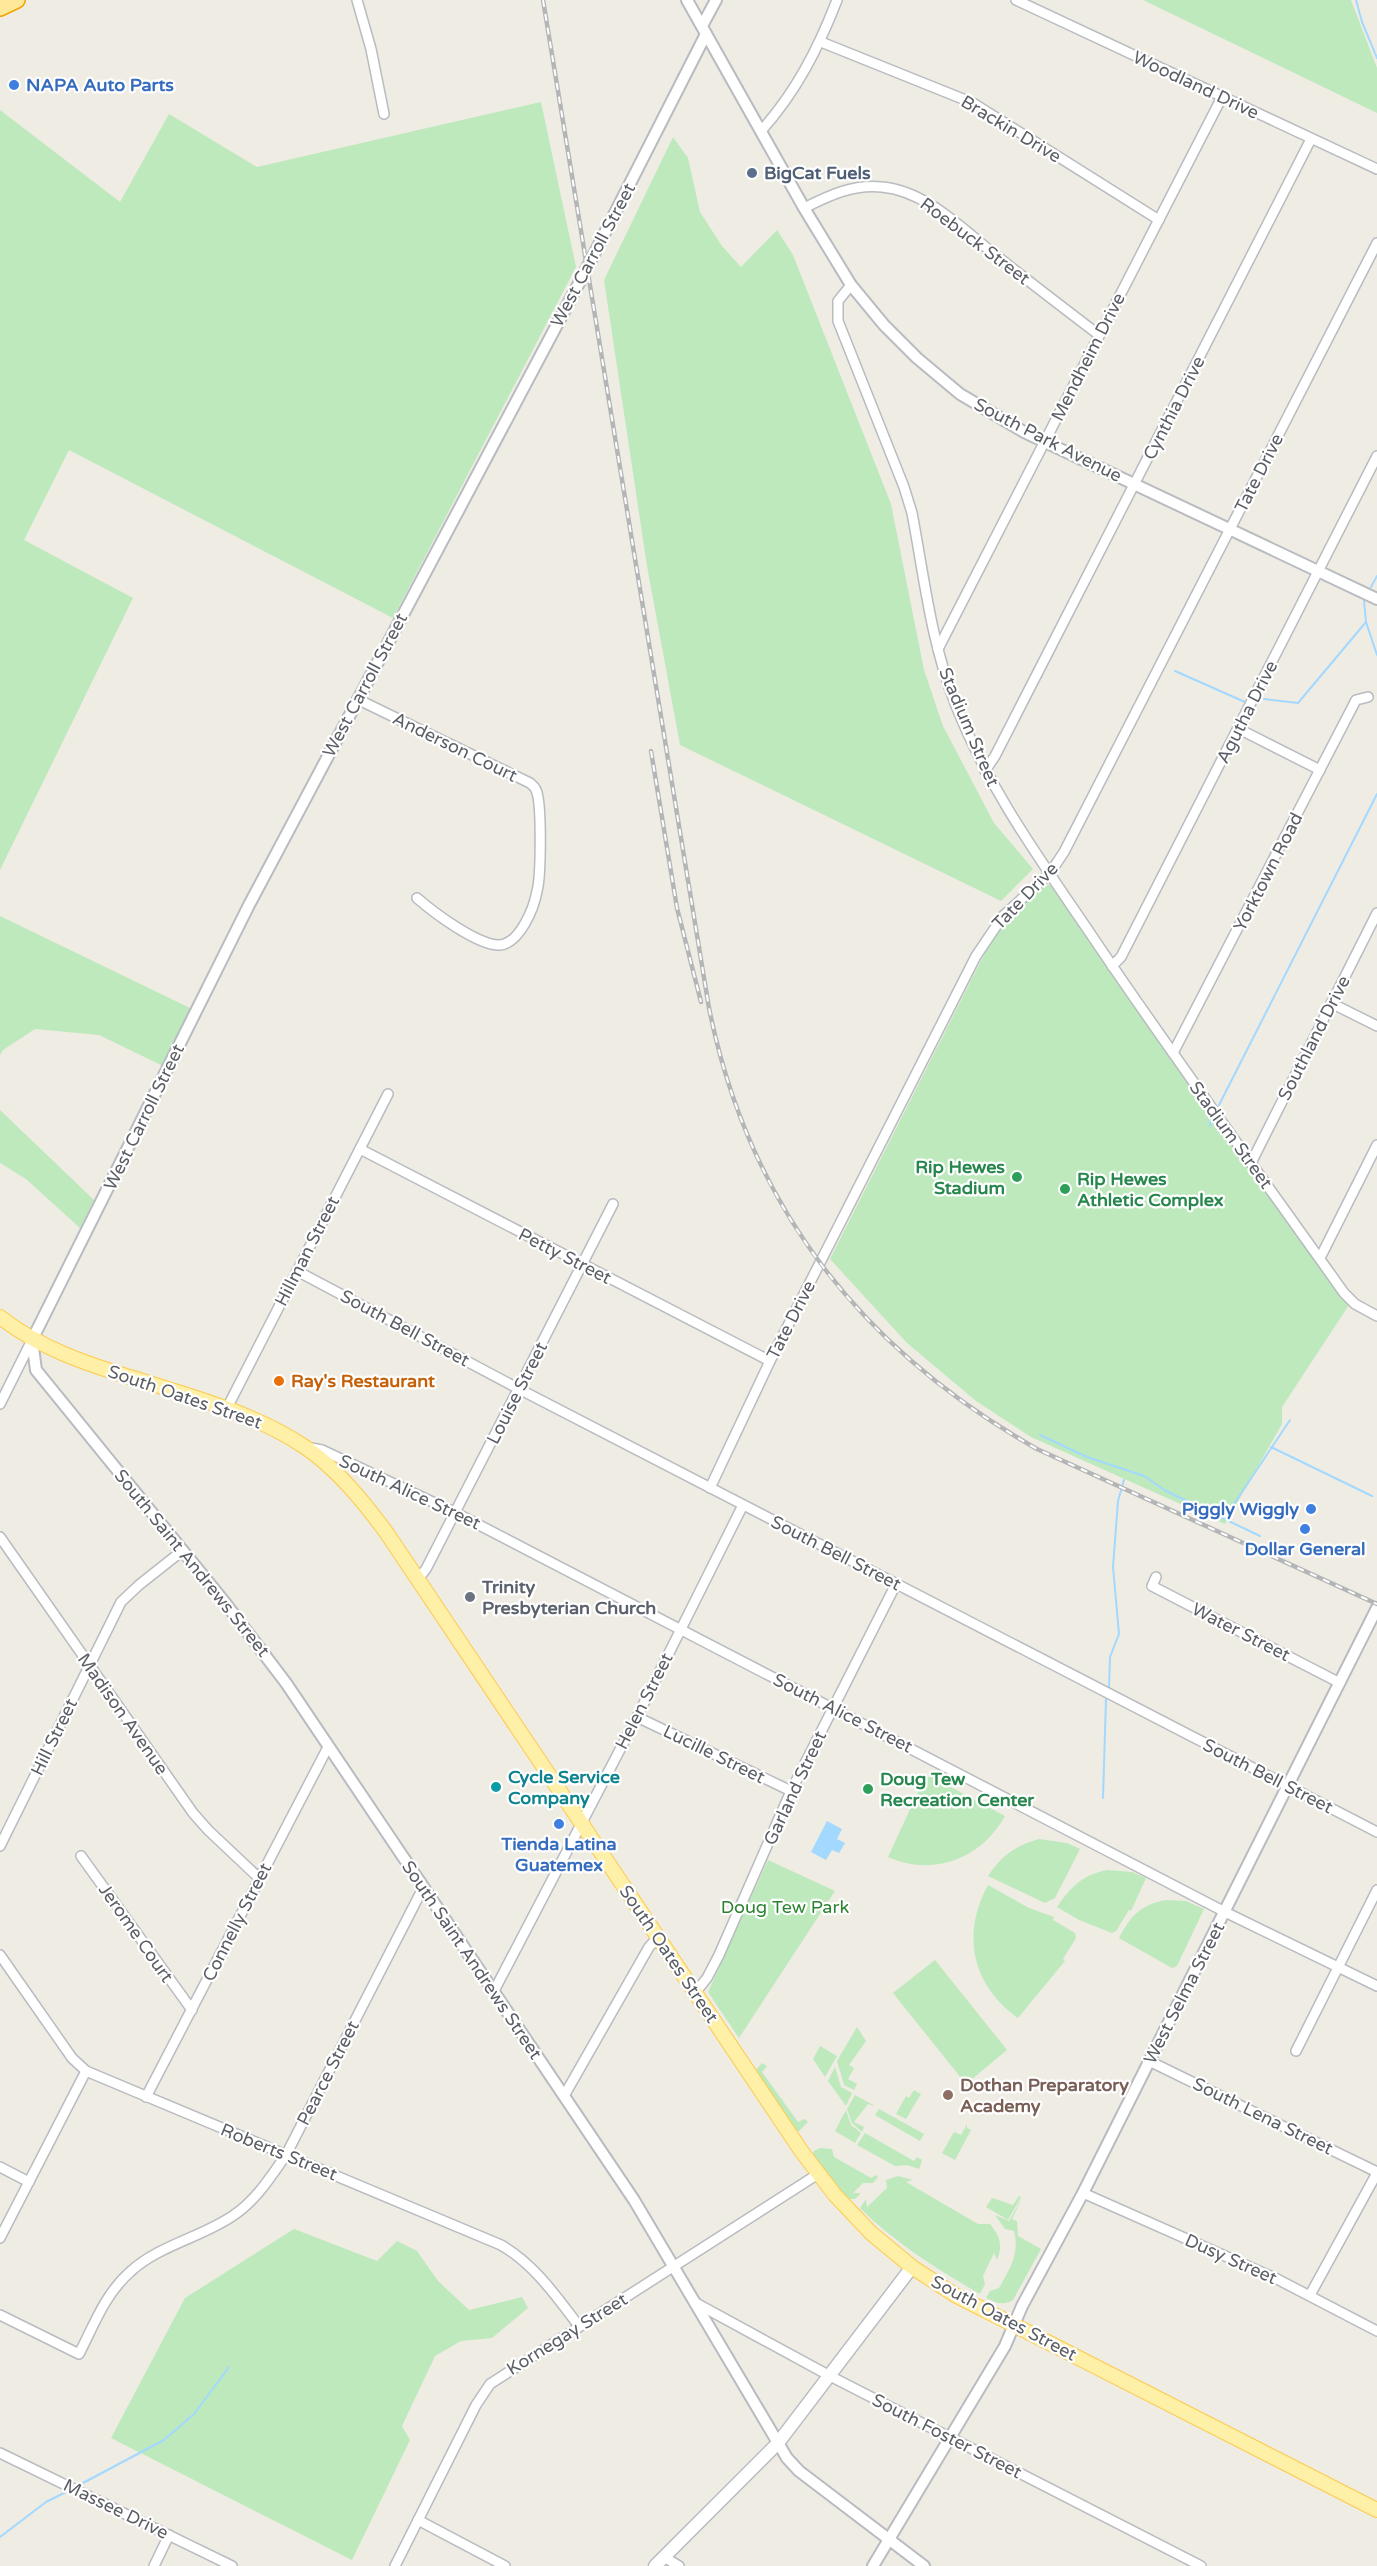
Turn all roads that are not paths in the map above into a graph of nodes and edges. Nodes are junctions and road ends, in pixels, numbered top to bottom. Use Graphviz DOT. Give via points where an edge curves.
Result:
graph roads {
  1 [pos="17,0"];
  2 [pos="357,0"];
  3 [pos="687,0"];
  4 [pos="716,0"];
  5 [pos="837,0"];
  6 [pos="1016,0"];
  7 [pos="0,8"];
  8 [pos="704,30"];
  9 [pos="821,42"];
  10 [pos="1222,97"];
  11 [pos="384,114"];
  12 [pos="761,131"];
  13 [pos="1311,138"];
  14 [pos="1377,170"];
  15 [pos="804,208"];
  16 [pos="1159,220"];
  17 [pos="1377,243"];
  18 [pos="851,285"];
  19 [pos="1099,335"];
  20 [pos="1044,442"];
  21 [pos="1377,456"];
  22 [pos="1135,484"];
  23 [pos="1230,529"];
  24 [pos="1319,571"];
  25 [pos="1377,599"];
  26 [pos="938,649"];
  27 [pos="1368,697"];
  28 [pos="357,699"];
  29 [pos="1239,729"];
  30 [pos="1320,770"];
  31 [pos="985,771"];
  32 [pos="1050,873"];
  33 [pos="417,898"];
  34 [pos="1377,913"];
  35 [pos="1112,966"];
  36 [pos="1331,1003"];
  37 [pos="1377,1026"];
  38 [pos="1173,1053"];
  39 [pos="388,1094"];
  40 [pos="1377,1145"];
  41 [pos="360,1149"];
  42 [pos="1251,1163"];
  43 [pos="614,1204"];
  44 [pos="1320,1258"];
  45 [pos="582,1265"];
  46 [pos="297,1271"];
  47 [pos="1377,1316"];
  48 [pos="0,1317"];
  49 [pos="32,1340"];
  50 [pos="770,1361"];
  51 [pos="519,1389"];
  52 [pos="0,1404"];
  53 [pos="227,1408"];
  54 [pos="305,1447"];
  55 [pos="710,1488"];
  56 [pos="743,1505"];
  57 [pos="456,1513"];
  58 [pos="0,1537"];
  59 [pos="182,1551"];
  60 [pos="1156,1577"];
  61 [pos="417,1579"];
  62 [pos="896,1584"];
  63 [pos="1377,1608"];
  64 [pos="680,1629"];
  65 [pos="90,1665"];
  66 [pos="1340,1683"];
  67 [pos="833,1708"];
  68 [pos="637,1717"];
  69 [pos="328,1747"];
  70 [pos="1288,1787"];
  71 [pos="791,1791"];
  72 [pos="580,1822"];
  73 [pos="1377,1832"];
  74 [pos="0,1846"];
  75 [pos="81,1856"];
  76 [pos="260,1879"];
  77 [pos="423,1888"];
  78 [pos="1377,1890"];
  79 [pos="1225,1912"];
  80 [pos="658,1937"];
  81 [pos="0,1955"];
  82 [pos="1338,1968"];
  83 [pos="1377,1986"];
  84 [pos="494,1991"];
  85 [pos="695,1993"];
  86 [pos="192,2010"];
  87 [pos="1296,2051"];
  88 [pos="1149,2061"];
  89 [pos="86,2071"];
  90 [pos="564,2096"];
  91 [pos="146,2097"];
  92 [pos="285,2155"];
  93 [pos="0,2167"];
  94 [pos="1377,2172"];
  95 [pos="818,2174"];
  96 [pos="29,2182"];
  97 [pos="1083,2193"];
  98 [pos="0,2238"];
  99 [pos="674,2266"];
  100 [pos="912,2268"];
  101 [pos="1310,2295"];
  102 [pos="694,2302"];
  103 [pos="0,2315"];
  104 [pos="579,2326"];
  105 [pos="1013,2326"];
  106 [pos="1377,2331"];
  107 [pos="830,2376"];
  108 [pos="950,2437"];
  109 [pos="778,2443"];
  110 [pos="0,2453"];
  111 [pos="1377,2510"];
  112 [pos="418,2520"];
  113 [pos="169,2535"];
  114 [pos="889,2539"];
  115 [pos="659,2562"];
  116 [pos="154,2566"];
  117 [pos="232,2566"];
  118 [pos="395,2566"];
  119 [pos="505,2566"];
  120 [pos="679,2566"];
  121 [pos="873,2566"];
  122 [pos="924,2566"];
  123 [pos="1201,2566"];
  1 -- 7 [label="highway"];
  2 -- 11 [label="street"];
  3 -- 8 [label="street, South Park Avenue"];
  4 -- 8 [label="street, West Carroll Street"];
  5 -- 9 [label="street"];
  6 -- 10 [label="street, Woodland Drive"];
  8 -- 12 [label="street, South Park Avenue"];
  8 -- 28 [label="street, West Carroll Street" via="586,270"];
  9 -- 12 [label="street" via="799,83"];
  9 -- 16 [label="street, Brackin Drive" via="973,103"];
  10 -- 13 [label="street, Woodland Drive"];
  10 -- 16 [label="street, Mendheim Drive"];
  12 -- 15 [label="street, South Park Avenue"];
  13 -- 14 [label="street, Woodland Drive"];
  13 -- 22 [label="street, Cynthia Drive"];
  15 -- 18 [label="street, South Park Avenue"];
  15 -- 19 [label="street, Roebuck Street" via="859,187 882,186 911,194"];
  16 -- 19 [label="street, Mendheim Drive"];
  17 -- 23 [label="street, Tate Drive"];
  18 -- 20 [label="street, South Park Avenue" via="901,344 949,385"];
  18 -- 26 [label="street, Stadium Street" via="838,301 838,321 912,513"];
  19 -- 20 [label="street, Mendheim Drive"];
  20 -- 22 [label="street, South Park Avenue"];
  20 -- 26 [label="street, Mendheim Drive"];
  21 -- 24 [label="street, Agutha Drive"];
  22 -- 23 [label="street, South Park Avenue"];
  22 -- 31 [label="street, Cynthia Drive"];
  23 -- 24 [label="street, South Park Avenue"];
  23 -- 32 [label="street, Tate Drive"];
  24 -- 25 [label="street, South Park Avenue"];
  24 -- 29 [label="street, Agutha Drive"];
  26 -- 31 [label="street, Stadium Street" via="955,702"];
  27 -- 30 [label="street, Yorktown Road" via="1356,700"];
  28 -- 33 [label="street, Anderson Court" via="530,783 536,790 538,888 534,905 510,942 501,945 483,941 437,915"];
  28 -- 49 [label="street, West Carroll Street" via="249,905"];
  29 -- 30 [label="street"];
  29 -- 35 [label="street, Agutha Drive" via="1121,957"];
  30 -- 38 [label="street, Yorktown Road"];
  31 -- 32 [label="street, Stadium Street"];
  32 -- 35 [label="street, Stadium Street"];
  32 -- 50 [label="street, Tate Drive" via="1010,908 984,940"];
  34 -- 36 [label="street, Southland Drive"];
  35 -- 38 [label="street, Stadium Street"];
  36 -- 37 [label="street"];
  36 -- 42 [label="street, Southland Drive"];
  38 -- 42 [label="street, Stadium Street"];
  39 -- 41 [label="street, Hillman Street"];
  40 -- 44 [label="street"];
  41 -- 45 [label="street, Petty Street"];
  41 -- 46 [label="street, Hillman Street"];
  42 -- 44 [label="street, Stadium Street"];
  43 -- 45 [label="street, Louise Street"];
  44 -- 47 [label="street, Stadium Street" via="1351,1300"];
  45 -- 50 [label="street, Petty Street"];
  45 -- 51 [label="street, Louise Street"];
  46 -- 51 [label="street, South Bell Street"];
  46 -- 53 [label="street, Hillman Street"];
  48 -- 49 [label="main road, South Oates Street"];
  49 -- 52 [label="street"];
  49 -- 53 [label="main road, South Oates Street" via="71,1358"];
  49 -- 59 [label="street, South Saint Andrews Street" via="36,1370"];
  50 -- 55 [label="street, Tate Drive"];
  51 -- 55 [label="street, South Bell Street"];
  51 -- 57 [label="street, Louise Street"];
  53 -- 54 [label="main road, South Oates Street"];
  54 -- 57 [label="street, South Alice Street" via="322,1450"];
  54 -- 61 [label="main road, South Oates Street" via="360,1498"];
  55 -- 56 [label="street, South Bell Street"];
  56 -- 62 [label="street, South Bell Street"];
  56 -- 64 [label="street, Helen Street"];
  57 -- 61 [label="street, Louise Street"];
  57 -- 64 [label="street, South Alice Street"];
  58 -- 65 [label="street, Madison Avenue"];
  59 -- 65 [label="street, Hill Street" via="122,1602"];
  59 -- 69 [label="street, South Saint Andrews Street" via="257,1644"];
  60 -- 66 [label="street, Water Street" via="1152,1586"];
  61 -- 72 [label="main road, South Oates Street"];
  62 -- 67 [label="street, Garland Street"];
  62 -- 70 [label="street, South Bell Street"];
  63 -- 66 [label="street, West Selma Street"];
  64 -- 67 [label="street, South Alice Street"];
  64 -- 68 [label="street, Helen Street"];
  65 -- 74 [label="street, Hill Street"];
  65 -- 76 [label="street, Madison Avenue" via="193,1814"];
  66 -- 70 [label="street, West Selma Street"];
  67 -- 71 [label="street, Garland Street"];
  67 -- 79 [label="street, South Alice Street"];
  68 -- 71 [label="street, Lucille Street"];
  68 -- 72 [label="street, Helen Street"];
  69 -- 76 [label="street, Connelly Street"];
  69 -- 77 [label="street, South Saint Andrews Street"];
  70 -- 73 [label="street, South Bell Street"];
  70 -- 79 [label="street, West Selma Street"];
  71 -- 85 [label="street, Garland Street" via="733,1926 707,1978"];
  72 -- 80 [label="main road, South Oates Street"];
  72 -- 84 [label="street, Helen Street"];
  75 -- 86 [label="street, Jerome Court"];
  76 -- 86 [label="street, Connelly Street"];
  77 -- 84 [label="street, South Saint Andrews Street"];
  77 -- 92 [label="street, Pearce Street"];
  78 -- 82 [label="street"];
  79 -- 82 [label="street, South Alice Street"];
  79 -- 88 [label="street, West Selma Street"];
  80 -- 85 [label="main road, South Oates Street"];
  80 -- 90 [label="street"];
  81 -- 89 [label="street, Roberts Street" via="72,2058"];
  82 -- 83 [label="street, South Alice Street"];
  82 -- 87 [label="street"];
  84 -- 90 [label="street, South Saint Andrews Street"];
  85 -- 95 [label="main road, South Oates Street"];
  86 -- 91 [label="street, Connelly Street"];
  88 -- 94 [label="street, South Lena Street"];
  88 -- 97 [label="street, West Selma Street"];
  89 -- 91 [label="street, Roberts Street"];
  89 -- 96 [label="street"];
  90 -- 99 [label="street, South Saint Andrews Street"];
  91 -- 92 [label="street, Roberts Street"];
  92 -- 103 [label="street, Pearce Street" via="258,2193 231,2217 131,2270 110,2294 79,2354"];
  92 -- 104 [label="street, Roberts Street" via="501,2244 534,2269"];
  93 -- 96 [label="street"];
  94 -- 101 [label="street"];
  95 -- 99 [label="street, Kornegay Street"];
  95 -- 100 [label="main road, South Oates Street" via="871,2233"];
  96 -- 98 [label="street"];
  97 -- 101 [label="street, Dusy Street"];
  97 -- 105 [label="street, West Selma Street"];
  99 -- 102 [label="street, South Saint Andrews Street"];
  99 -- 104 [label="street, Kornegay Street"];
  100 -- 105 [label="main road, South Oates Street"];
  100 -- 107 [label="main road"];
  101 -- 106 [label="street, Dusy Street"];
  102 -- 107 [label="street, South Foster Street"];
  102 -- 109 [label="street, South Saint Andrews Street"];
  104 -- 112 [label="street, Kornegay Street" via="499,2377 484,2391"];
  105 -- 108 [label="street, West Selma Street"];
  105 -- 111 [label="main road, South Oates Street"];
  107 -- 108 [label="street, South Foster Street"];
  107 -- 109 [label="main road"];
  108 -- 114 [label="street, West Selma Street"];
  108 -- 123 [label="street, South Foster Street"];
  109 -- 114 [label="street, South Saint Andrews Street" via="799,2471"];
  109 -- 115 [label="main road"];
  110 -- 113 [label="street, Massee Drive"];
  112 -- 118 [label="street, Kornegay Street"];
  112 -- 119 [label="street"];
  113 -- 116 [label="street"];
  113 -- 117 [label="street, Massee Drive"];
  114 -- 121 [label="street, West Selma Street"];
  114 -- 122 [label="street, South Saint Andrews Street"];
  115 -- 120 [label="street"];
}
